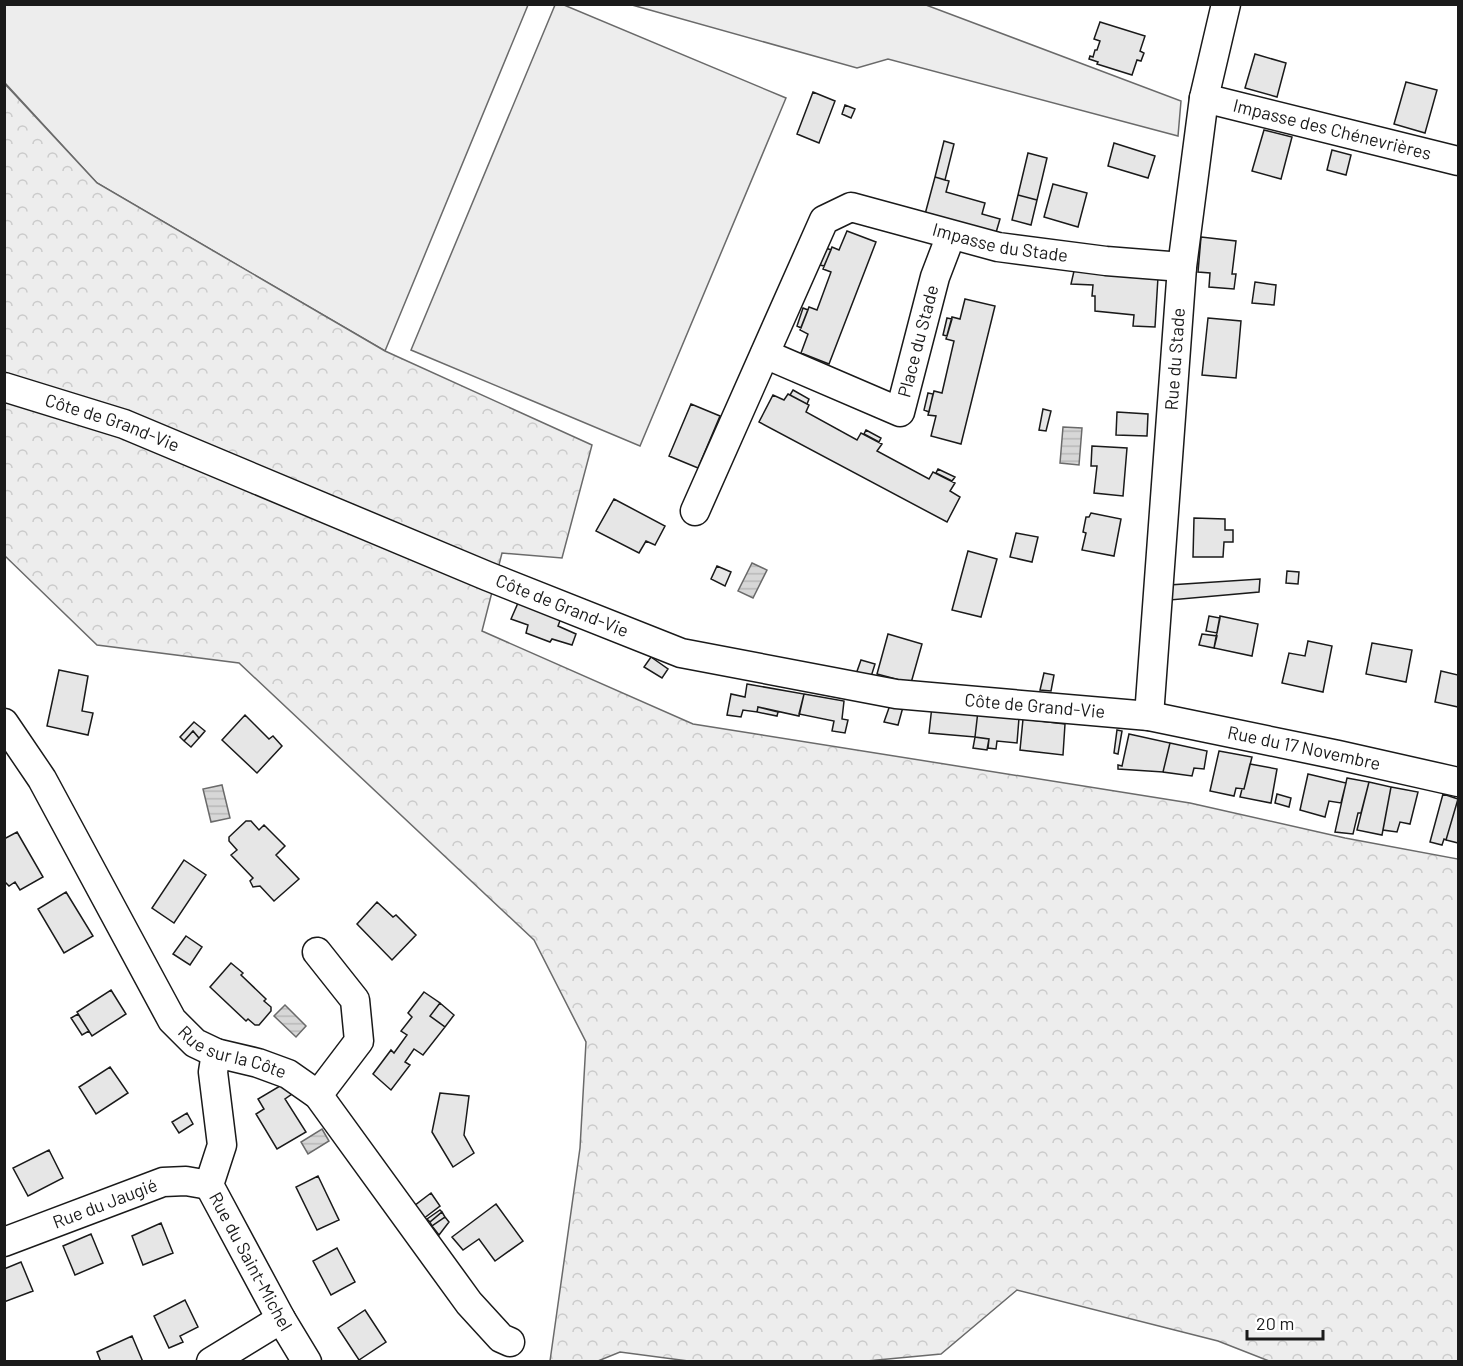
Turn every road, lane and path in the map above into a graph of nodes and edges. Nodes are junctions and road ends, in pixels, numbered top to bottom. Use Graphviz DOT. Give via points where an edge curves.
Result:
graph roads {
  1 [pos="1226,4"];
  2 [pos="1204,98"];
  3 [pos="1458,161"];
  4 [pos="951,235"];
  5 [pos="1182,267"];
  6 [pos="765,354"];
  7 [pos="4,387"];
  8 [pos="695,511"];
  9 [pos="1149,716"];
  10 [pos="4,723"];
  11 [pos="1458,782"];
  12 [pos="317,952"];
  13 [pos="216,1053"];
  14 [pos="318,1095"];
  15 [pos="209,1185"];
  16 [pos="4,1242"];
  17 [pos="281,1319"];
  18 [pos="510,1342"];
  19 [pos="211,1362"];
  20 [pos="307,1362"];
  1 -- 2 [label="street, Rue du Stade"];
  2 -- 3 [label="street, Impasse des Chénevrières"];
  2 -- 5 [label="street, Rue du Stade"];
  4 -- 5 [label="street, Impasse du Stade" via="998,247"];
  4 -- 6 [label="street, Impasse du Stade" via="851,207 824,220"];
  4 -- 6 [label="street, Place du Stade" via="935,277 900,412"];
  5 -- 9 [label="street, Rue du Stade"];
  6 -- 8 [label="street"];
  7 -- 9 [label="street, Côte de Grand-Vie" via="124,424 681,653 896,694"];
  9 -- 11 [label="street, Rue du 17 Novembre"];
  10 -- 13 [label="street, Rue sur la Côte" via="42,778 172,1020 195,1043"];
  12 -- 14 [label="street" via="355,1000 359,1041"];
  13 -- 14 [label="street, Rue sur la Côte" via="288,1074"];
  13 -- 15 [label="street, Rue du Saint-Michel" via="213,1072 222,1145"];
  14 -- 18 [label="street, Rue sur la Côte" via="469,1303 501,1338"];
  15 -- 16 [label="street, Rue du Jaugié" via="163,1182"];
  15 -- 17 [label="street, Rue du Saint-Michel"];
  17 -- 19 [label="street"];
  17 -- 20 [label="street, Rue du Saint-Michel"];
}
